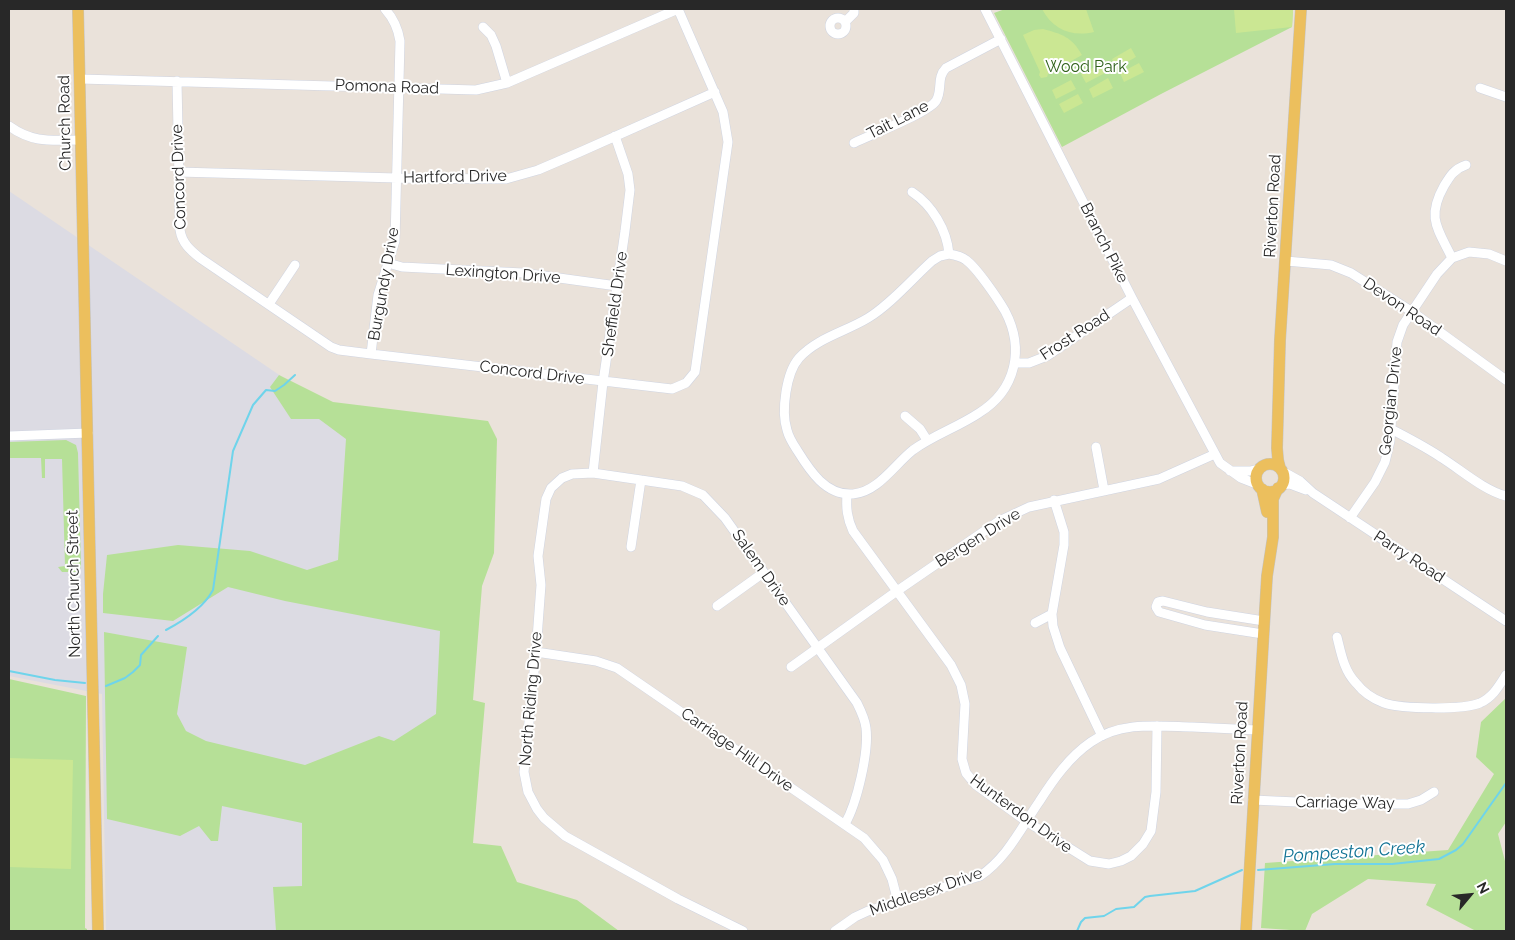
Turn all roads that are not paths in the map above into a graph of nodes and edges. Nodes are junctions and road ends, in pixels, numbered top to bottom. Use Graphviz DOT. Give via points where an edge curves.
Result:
graph roads {
  1 [pos="78,9"];
  2 [pos="385,9"];
  3 [pos="678,9"];
  4 [pos="854,9"];
  5 [pos="985,9"];
  6 [pos="1301,9"];
  7 [pos="845,22"];
  8 [pos="483,27"];
  9 [pos="1001,39"];
  10 [pos="80,79"];
  11 [pos="176,81"];
  12 [pos="507,84"];
  13 [pos="398,88"];
  14 [pos="1480,88"];
  15 [pos="714,92"];
  16 [pos="1506,97"];
  17 [pos="9,126"];
  18 [pos="615,136"];
  19 [pos="82,140"];
  20 [pos="854,143"];
  21 [pos="1466,165"];
  22 [pos="178,172"];
  23 [pos="397,178"];
  24 [pos="912,192"];
  25 [pos="84,237"];
  26 [pos="949,254"];
  27 [pos="1452,258"];
  28 [pos="1286,261"];
  29 [pos="1506,261"];
  30 [pos="388,263"];
  31 [pos="295,266"];
  32 [pos="617,286"];
  33 [pos="1132,298"];
  34 [pos="269,304"];
  35 [pos="1412,311"];
  36 [pos="371,354"];
  37 [pos="1015,363"];
  38 [pos="1506,380"];
  39 [pos="603,382"];
  40 [pos="1278,405"];
  41 [pos="904,416"];
  42 [pos="1391,430"];
  43 [pos="88,434"];
  44 [pos="9,436"];
  45 [pos="928,440"];
  46 [pos="1096,447"];
  47 [pos="1215,454"];
  48 [pos="1262,467"];
  49 [pos="1281,469"];
  50 [pos="1230,471"];
  51 [pos="593,473"];
  52 [pos="641,480"];
  53 [pos="1260,487"];
  54 [pos="1280,487"];
  55 [pos="1104,490"];
  56 [pos="1313,493"];
  57 [pos="846,494"];
  58 [pos="1506,496"];
  59 [pos="1054,500"];
  60 [pos="1350,518"];
  61 [pos="543,525"];
  62 [pos="631,547"];
  63 [pos="763,573"];
  64 [pos="1267,576"];
  65 [pos="897,591"];
  66 [pos="717,606"];
  67 [pos="1052,614"];
  68 [pos="1506,620"];
  69 [pos="1264,621"];
  70 [pos="1035,623"];
  71 [pos="1264,634"];
  72 [pos="1337,637"];
  73 [pos="817,647"];
  74 [pos="536,652"];
  75 [pos="791,667"];
  76 [pos="1506,675"];
  77 [pos="1157,726"];
  78 [pos="1257,730"];
  79 [pos="1102,736"];
  80 [pos="1434,792"];
  81 [pos="1253,800"];
  82 [pos="1026,821"];
  83 [pos="845,824"];
  84 [pos="898,902"];
  85 [pos="98,931"];
  86 [pos="743,931"];
  87 [pos="835,931"];
  88 [pos="1246,931"];
  1 -- 10 [label="main road, Church Road"];
  2 -- 13 [label="street, Burgundy Drive" via="398,29 400,41"];
  3 -- 12 [label="street, Pomona Road"];
  3 -- 15 [label="street, Concord Drive"];
  4 -- 7 [label="street"];
  5 -- 9 [label="street, Branch Pike"];
  6 -- 28 [label="main road, Riverton Road"];
  8 -- 12 [label="street" via="496,46"];
  9 -- 20 [label="street, Tait Lane" via="946,68 940,75 939,96 933,104"];
  9 -- 33 [label="street, Branch Pike"];
  10 -- 11 [label="street, Pomona Road"];
  10 -- 19 [label="main road, Church Road"];
  11 -- 13 [label="street, Pomona Road"];
  11 -- 22 [label="street, Concord Drive"];
  12 -- 13 [label="street, Pomona Road" via="476,90"];
  13 -- 23 [label="street, Burgundy Drive"];
  14 -- 16 [label="street"];
  15 -- 18 [label="street, Hartford Drive"];
  15 -- 39 [label="street, Concord Drive" via="723,112 728,142 695,372 686,383 672,389"];
  17 -- 19 [label="street" via="28,138"];
  18 -- 23 [label="street, Hartford Drive" via="538,170 506,179"];
  18 -- 32 [label="street, Sheffield Drive" via="630,190"];
  19 -- 25 [label="main road, Church Road"];
  21 -- 27 [label="street" via="1452,174 1434,208 1439,231"];
  22 -- 23 [label="street, Hartford Drive"];
  22 -- 34 [label="street, Concord Drive" via="182,240 200,258"];
  23 -- 30 [label="street, Burgundy Drive" via="395,241"];
  24 -- 26 [label="street" via="922,198 936,218"];
  25 -- 43 [label="main road, North Church Street"];
  26 -- 37 [label="street" via="970,263 1000,304 1012,328"];
  26 -- 57 [label="street" via="932,261 868,318 810,348 792,371 784,414 789,437 822,483 835,492"];
  27 -- 29 [label="street" via="1469,252 1489,254"];
  27 -- 35 [label="street, Georgian Drive"];
  28 -- 35 [label="street, Devon Road" via="1331,265 1351,273"];
  28 -- 40 [label="main road, Riverton Road"];
  30 -- 32 [label="street, Lexington Drive" via="402,267 523,273"];
  30 -- 36 [label="street, Burgundy Drive" via="378,295"];
  31 -- 34 [label="street"];
  32 -- 39 [label="street, Sheffield Drive"];
  33 -- 37 [label="street, Frost Road" via="1046,356 1029,363"];
  33 -- 47 [label="street, Branch Pike"];
  34 -- 36 [label="street, Concord Drive" via="331,347"];
  35 -- 38 [label="street, Devon Road"];
  35 -- 42 [label="street, Georgian Drive" via="1402,325 1397,342"];
  36 -- 39 [label="street, Concord Drive"];
  37 -- 45 [label="street" via="1007,383 993,403"];
  39 -- 51 [label="street, Sheffield Drive"];
  40 -- 48 [label="main road, Riverton Road" via="1271,454"];
  40 -- 49 [label="main road, Riverton Road" via="1278,460"];
  41 -- 45 [label="street"];
  42 -- 58 [label="street"];
  42 -- 60 [label="street, Georgian Drive" via="1385,462"];
  43 -- 44 [label="street"];
  43 -- 85 [label="main road, North Church Street"];
  45 -- 57 [label="street" via="869,489"];
  46 -- 55 [label="street"];
  47 -- 50 [label="street, Branch Pike"];
  47 -- 55 [label="street, Bergen Drive" via="1159,479"];
  48 -- 49 [label="main road" via="1272,464"];
  48 -- 50 [label="street" via="1251,471"];
  48 -- 53 [label="main road" via="1256,476"];
  49 -- 54 [label="main road" via="1284,480"];
  49 -- 56 [label="street, Parry Road"];
  50 -- 53 [label="street, Branch Pike"];
  51 -- 52 [label="street, Salem Drive"];
  51 -- 61 [label="street, Salem Drive" via="572,474 556,482 546,499"];
  52 -- 62 [label="street"];
  52 -- 63 [label="street, Salem Drive" via="682,486 703,495 725,518"];
  53 -- 54 [label="main road" via="1270,491"];
  53 -- 64 [label="main road, Riverton Road" via="1267,506"];
  54 -- 56 [label="street, Parry Road" via="1292,485"];
  54 -- 64 [label="main road, Riverton Road" via="1274,499"];
  55 -- 59 [label="street, Bergen Drive"];
  56 -- 60 [label="street, Parry Road"];
  57 -- 65 [label="street, Hunterdon Drive" via="849,522"];
  59 -- 65 [label="street, Bergen Drive" via="1029,506 999,521"];
  59 -- 67 [label="street" via="1064,532 1064,545"];
  60 -- 68 [label="street, Parry Road"];
  61 -- 74 [label="street, North Riding Drive" via="538,556 541,585"];
  63 -- 66 [label="street"];
  63 -- 73 [label="street, Salem Drive"];
  64 -- 69 [label="main road, Riverton Road"];
  65 -- 73 [label="street, Bergen Drive"];
  65 -- 82 [label="street, Hunterdon Drive" via="961,685 965,704 962,759 966,773 976,785"];
  67 -- 70 [label="street"];
  67 -- 79 [label="street" via="1060,648"];
  69 -- 71 [label="main road, Riverton Road"];
  69 -- 71 [label="street" via="1163,601 1156,607 1159,612 1205,625"];
  71 -- 78 [label="main road, Riverton Road"];
  72 -- 76 [label="street" via="1344,665 1354,682 1368,695 1393,705 1457,708 1473,705 1493,694"];
  73 -- 75 [label="street, Bergen Drive"];
  73 -- 83 [label="street, Salem Drive" via="857,703 866,729 857,797"];
  74 -- 83 [label="street, Carriage Hill Drive" via="596,660 618,668"];
  74 -- 86 [label="street, North Riding Drive" via="524,772 528,792 537,809 564,836"];
  77 -- 78 [label="street, Middlesex Drive"];
  77 -- 79 [label="street, Middlesex Drive" via="1128,727"];
  77 -- 82 [label="street, Hunterdon Drive" via="1152,826 1144,844 1131,856 1109,864 1090,861"];
  78 -- 81 [label="main road, Riverton Road"];
  79 -- 82 [label="street, Middlesex Drive" via="1093,740 1066,765"];
  80 -- 81 [label="street, Carriage Way" via="1408,804"];
  81 -- 88 [label="main road, Riverton Road"];
  82 -- 84 [label="street, Middlesex Drive" via="1002,858 980,876"];
  83 -- 84 [label="street, Carriage Hill Drive" via="864,838 883,860"];
  84 -- 87 [label="street, Middlesex Drive" via="868,911"];
}
